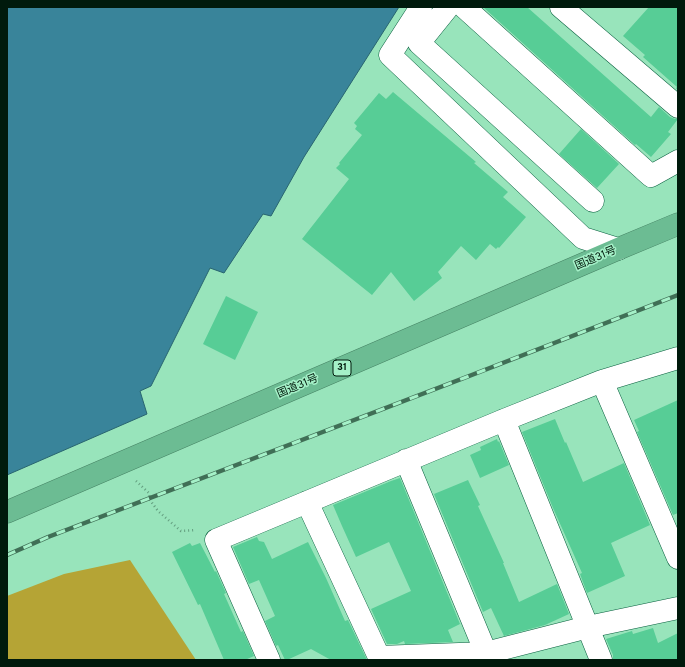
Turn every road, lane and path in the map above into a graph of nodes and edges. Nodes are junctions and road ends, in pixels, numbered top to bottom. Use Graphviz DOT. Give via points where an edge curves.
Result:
graph roads {
  1 [pos="421,7"];
  2 [pos="448,7"];
  3 [pos="464,7"];
  4 [pos="561,7"];
  5 [pos="678,107"];
  6 [pos="678,161"];
  7 [pos="593,201"];
  8 [pos="678,224"];
  9 [pos="618,249"];
  10 [pos="678,358"];
  11 [pos="602,381"];
  12 [pos="504,420"];
  13 [pos="406,460"];
  14 [pos="134,480"];
  15 [pos="307,502"];
  16 [pos="7,512"];
  17 [pos="216,540"];
  18 [pos="678,558"];
  19 [pos="678,608"];
  20 [pos="588,627"];
  21 [pos="486,653"];
  22 [pos="268,660"];
  23 [pos="601,660"];
  1 -- 9 [label="street" via="390,55 583,238"];
  2 -- 7 [label="street" via="418,43"];
  3 -- 6 [label="street" via="651,176"];
  4 -- 5 [label="street"];
  8 -- 9 [label="highway, 国道31号 / 31"];
  9 -- 16 [label="highway, 国道31号 / 31"];
  10 -- 11 [label="street"];
  11 -- 12 [label="street"];
  11 -- 18 [label="street"];
  12 -- 13 [label="street"];
  12 -- 20 [label="street"];
  13 -- 15 [label="street"];
  13 -- 21 [label="street"];
  14 -- 17 [label="path" via="149,493 150,500 158,512 181,531 202,529"];
  15 -- 17 [label="street"];
  15 -- 21 [label="street" via="380,657"];
  17 -- 22 [label="street"];
  19 -- 20 [label="street"];
  20 -- 21 [label="street"];
  20 -- 23 [label="street"];
}
